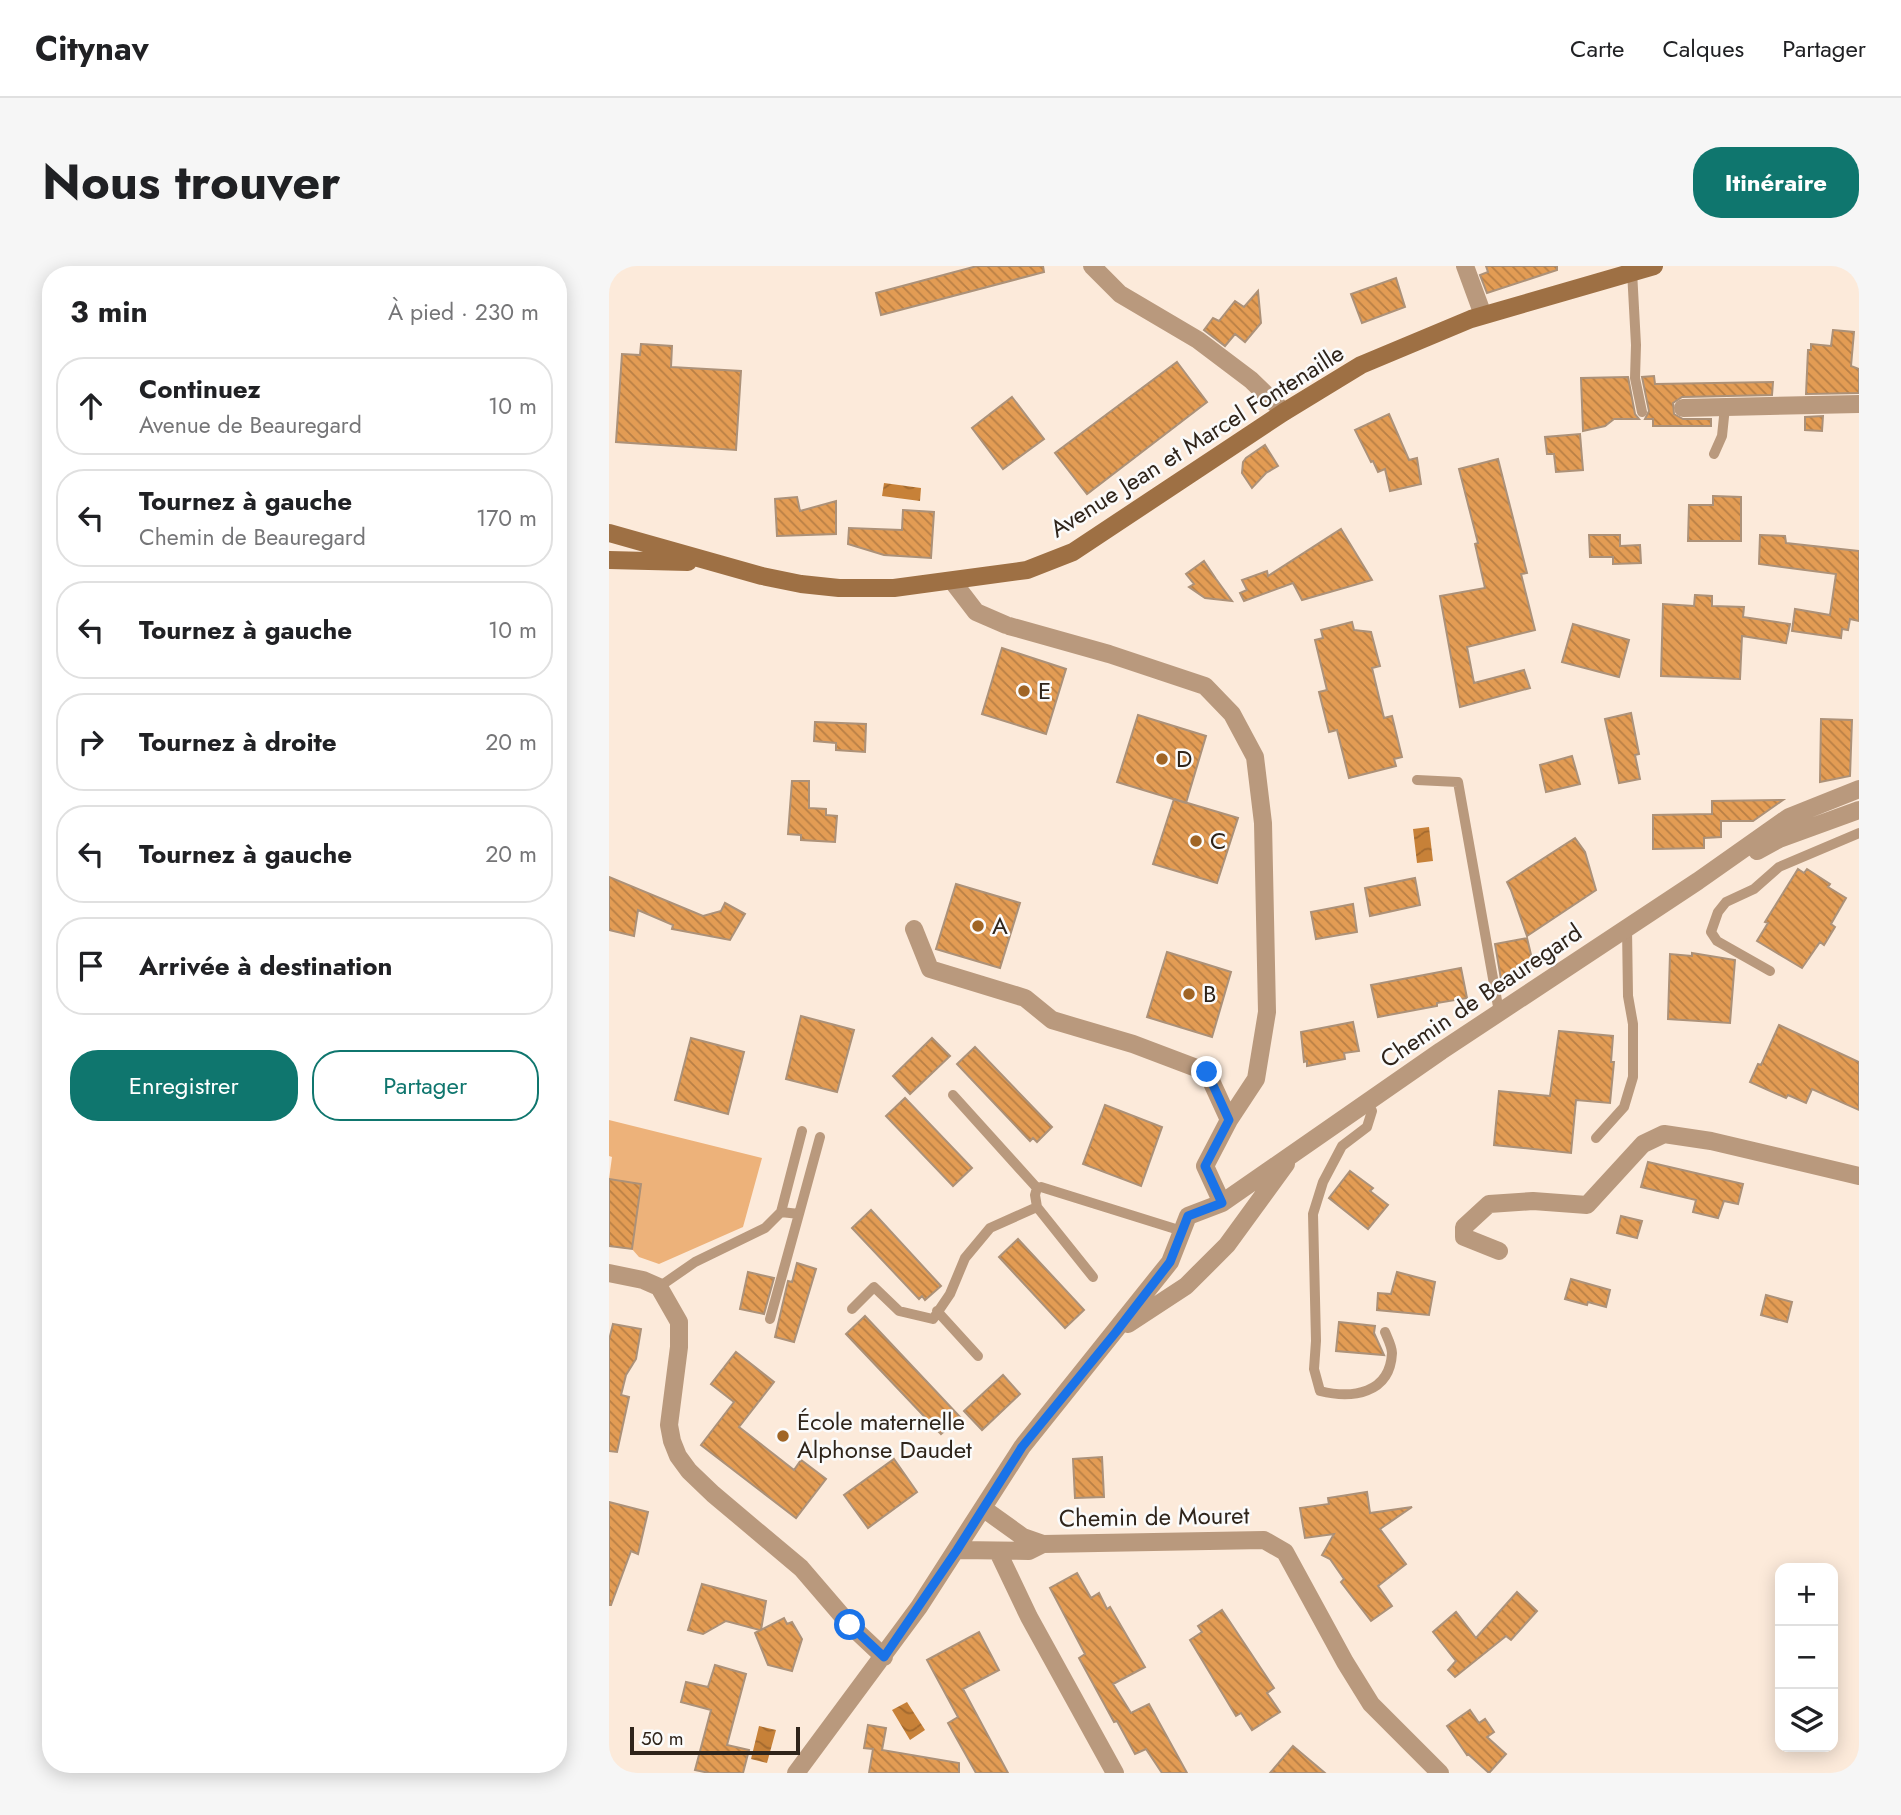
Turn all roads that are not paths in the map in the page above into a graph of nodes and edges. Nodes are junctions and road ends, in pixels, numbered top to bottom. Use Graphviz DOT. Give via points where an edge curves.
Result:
graph roads {
  1 [pos="1092,266"];
  2 [pos="1465,266"];
  3 [pos="1654,266"];
  4 [pos="1632,271"];
  5 [pos="1483,315"];
  6 [pos="1859,404"];
  7 [pos="1725,407"];
  8 [pos="1683,408"];
  9 [pos="1285,412"];
  10 [pos="1642,412"];
  11 [pos="1714,454"];
  12 [pos="609,533"];
  13 [pos="609,560"];
  14 [pos="713,562"];
  15 [pos="953,582"];
  16 [pos="1417,780"];
  17 [pos="1859,789"];
  18 [pos="1859,810"];
  19 [pos="1859,833"];
  20 [pos="1698,881"];
  21 [pos="1627,928"];
  22 [pos="914,929"];
  23 [pos="1770,971"];
  24 [pos="1499,1012"];
  25 [pos="953,1095"];
  26 [pos="1367,1102"];
  27 [pos="1229,1120"];
  28 [pos="802,1131"];
  29 [pos="820,1137"];
  30 [pos="1596,1138"];
  31 [pos="1294,1153"];
  32 [pos="1859,1176"];
  33 [pos="1037,1188"];
  34 [pos="1222,1203"];
  35 [pos="1037,1207"];
  36 [pos="781,1212"];
  37 [pos="799,1214"];
  38 [pos="1182,1231"];
  39 [pos="1499,1251"];
  40 [pos="609,1273"];
  41 [pos="1093,1277"];
  42 [pos="659,1287"];
  43 [pos="852,1309"];
  44 [pos="937,1311"];
  45 [pos="770,1319"];
  46 [pos="1116,1332"];
  47 [pos="1385,1332"];
  48 [pos="978,1356"];
  49 [pos="984,1509"];
  50 [pos="1043,1544"];
  51 [pos="957,1550"];
  52 [pos="998,1552"];
  53 [pos="884,1657"];
  54 [pos="796,1773"];
  55 [pos="1115,1773"];
  56 [pos="1440,1773"];
  1 -- 9 [label="street" via="1120,294 1198,341"];
  2 -- 5 [label="street"];
  3 -- 4 [label="main road, Avenue Jean et Marcel Fontenaille"];
  4 -- 5 [label="main road, Avenue Jean et Marcel Fontenaille"];
  4 -- 10 [label="lane" via="1635,378"];
  5 -- 9 [label="main road, Avenue Jean et Marcel Fontenaille" via="1361,365"];
  6 -- 7 [label="street"];
  7 -- 8 [label="street"];
  7 -- 11 [label="lane" via="1722,436"];
  9 -- 15 [label="main road, Avenue Jean et Marcel Fontenaille" via="1073,552 1027,570"];
  12 -- 14 [label="main road, Avenue Jean et Marcel Fontenaille"];
  13 -- 14 [label="main road, Avenue Jean et Marcel Fontenaille"];
  14 -- 15 [label="main road, Avenue Jean et Marcel Fontenaille" via="839,588"];
  15 -- 27 [label="street" via="976,611 1008,626 1109,653 1205,686 1232,713 1255,757 1263,823 1267,1012 1256,1079"];
  16 -- 24 [label="lane" via="1458,782"];
  17 -- 20 [label="street, Chemin de Beauregard" via="1789,817"];
  18 -- 20 [label="street, Chemin de Beauregard" via="1779,839"];
  19 -- 23 [label="lane" via="1779,867 1755,889 1727,901 1718,912 1711,932 1717,941"];
  20 -- 21 [label="street, Chemin de Beauregard"];
  21 -- 24 [label="street, Chemin de Beauregard"];
  21 -- 30 [label="lane" via="1633,1077 1625,1107"];
  22 -- 27 [label="street" via="930,969 1024,998 1052,1020 1207,1072"];
  24 -- 26 [label="street, Chemin de Beauregard"];
  25 -- 33 [label="lane"];
  26 -- 31 [label="street, Chemin de Beauregard"];
  26 -- 47 [label="lane" via="1372,1111 1367,1127 1342,1146 1313,1214 1314,1369 1320,1391 1339,1396 1366,1393 1387,1376 1393,1352"];
  27 -- 34 [label="street" via="1205,1166"];
  28 -- 36 [label="lane"];
  29 -- 37 [label="lane"];
  31 -- 34 [label="street, Chemin de Beauregard"];
  31 -- 46 [label="street, Chemin de Beauregard" via="1227,1245 1186,1286"];
  32 -- 39 [label="street" via="1664,1134 1643,1144 1587,1205 1489,1203 1464,1227 1464,1237"];
  33 -- 35 [label="lane"];
  33 -- 38 [label="lane"];
  34 -- 38 [label="street, Chemin de Beauregard" via="1188,1216"];
  35 -- 41 [label="lane"];
  35 -- 44 [label="lane" via="990,1228 965,1258 950,1294"];
  36 -- 37 [label="lane"];
  36 -- 42 [label="lane" via="765,1228 695,1262"];
  37 -- 45 [label="lane"];
  38 -- 46 [label="street, Chemin de Beauregard" via="1170,1262"];
  40 -- 42 [label="street"];
  42 -- 53 [label="street" via="679,1322 669,1424 678,1455 713,1494 801,1568"];
  43 -- 44 [label="lane" via="874,1287 899,1311 933,1320"];
  44 -- 48 [label="lane"];
  46 -- 49 [label="street, Chemin de Beauregard" via="1022,1447"];
  49 -- 50 [label="street" via="1023,1537"];
  49 -- 51 [label="street, Chemin de Beauregard"];
  50 -- 52 [label="street" via="1029,1551"];
  50 -- 56 [label="street, Chemin de Mouret" via="1264,1540 1277,1545 1371,1704"];
  51 -- 52 [label="street"];
  51 -- 53 [label="street, Chemin de Beauregard"];
  52 -- 55 [label="street"];
  53 -- 54 [label="street, Chemin de Beauregard"];
}
